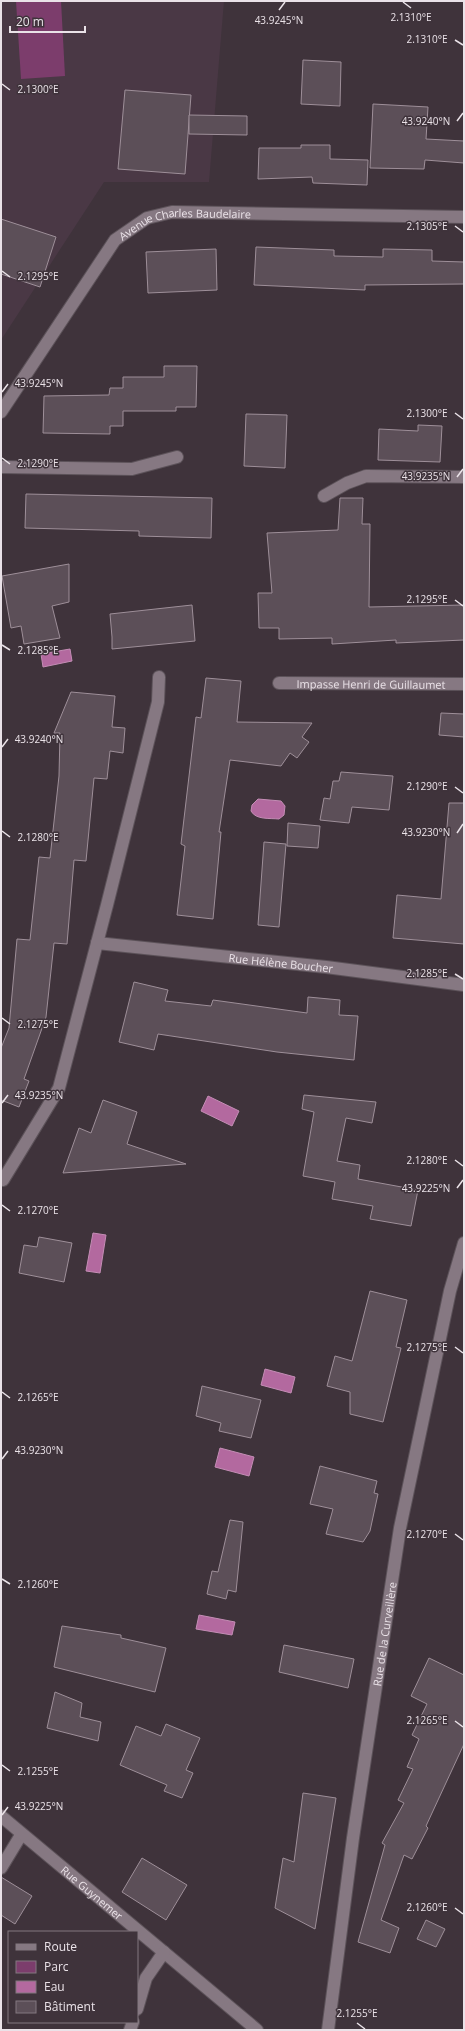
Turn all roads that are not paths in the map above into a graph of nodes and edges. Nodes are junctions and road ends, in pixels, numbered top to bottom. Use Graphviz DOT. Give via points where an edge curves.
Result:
graph roads {
  1 [pos="464,217"];
  2 [pos="1,412"];
  3 [pos="177,457"];
  4 [pos="1,467"];
  5 [pos="464,477"];
  6 [pos="324,496"];
  7 [pos="159,677"];
  8 [pos="279,683"];
  9 [pos="464,684"];
  10 [pos="97,943"];
  11 [pos="464,985"];
  12 [pos="3,1180"];
  13 [pos="464,1242"];
  14 [pos="1,1816"];
  15 [pos="21,1835"];
  16 [pos="1,1868"];
  17 [pos="164,1952"];
  18 [pos="138,2006"];
  19 [pos="257,2030"];
  20 [pos="328,2030"];
  1 -- 2 [label="street, Avenue Charles Baudelaire" via="172,212 147,218 115,240"];
  3 -- 4 [label="street" via="132,469"];
  5 -- 6 [label="street" via="366,476 346,483"];
  7 -- 10 [label="street" via="158,702"];
  8 -- 9 [label="street, Impasse Henri de Guillaumet"];
  10 -- 11 [label="street, Rue Hélène Boucher" via="326,967"];
  10 -- 12 [label="street" via="58,1088"];
  13 -- 20 [label="street, Rue de la Curveillère" via="450,1291 400,1528 353,1838"];
  14 -- 15 [label="street, Rue Guynemer"];
  15 -- 16 [label="street"];
  15 -- 17 [label="street, Rue Guynemer"];
  17 -- 18 [label="street" via="146,1978"];
  17 -- 19 [label="street, Rue Guynemer"];
}
